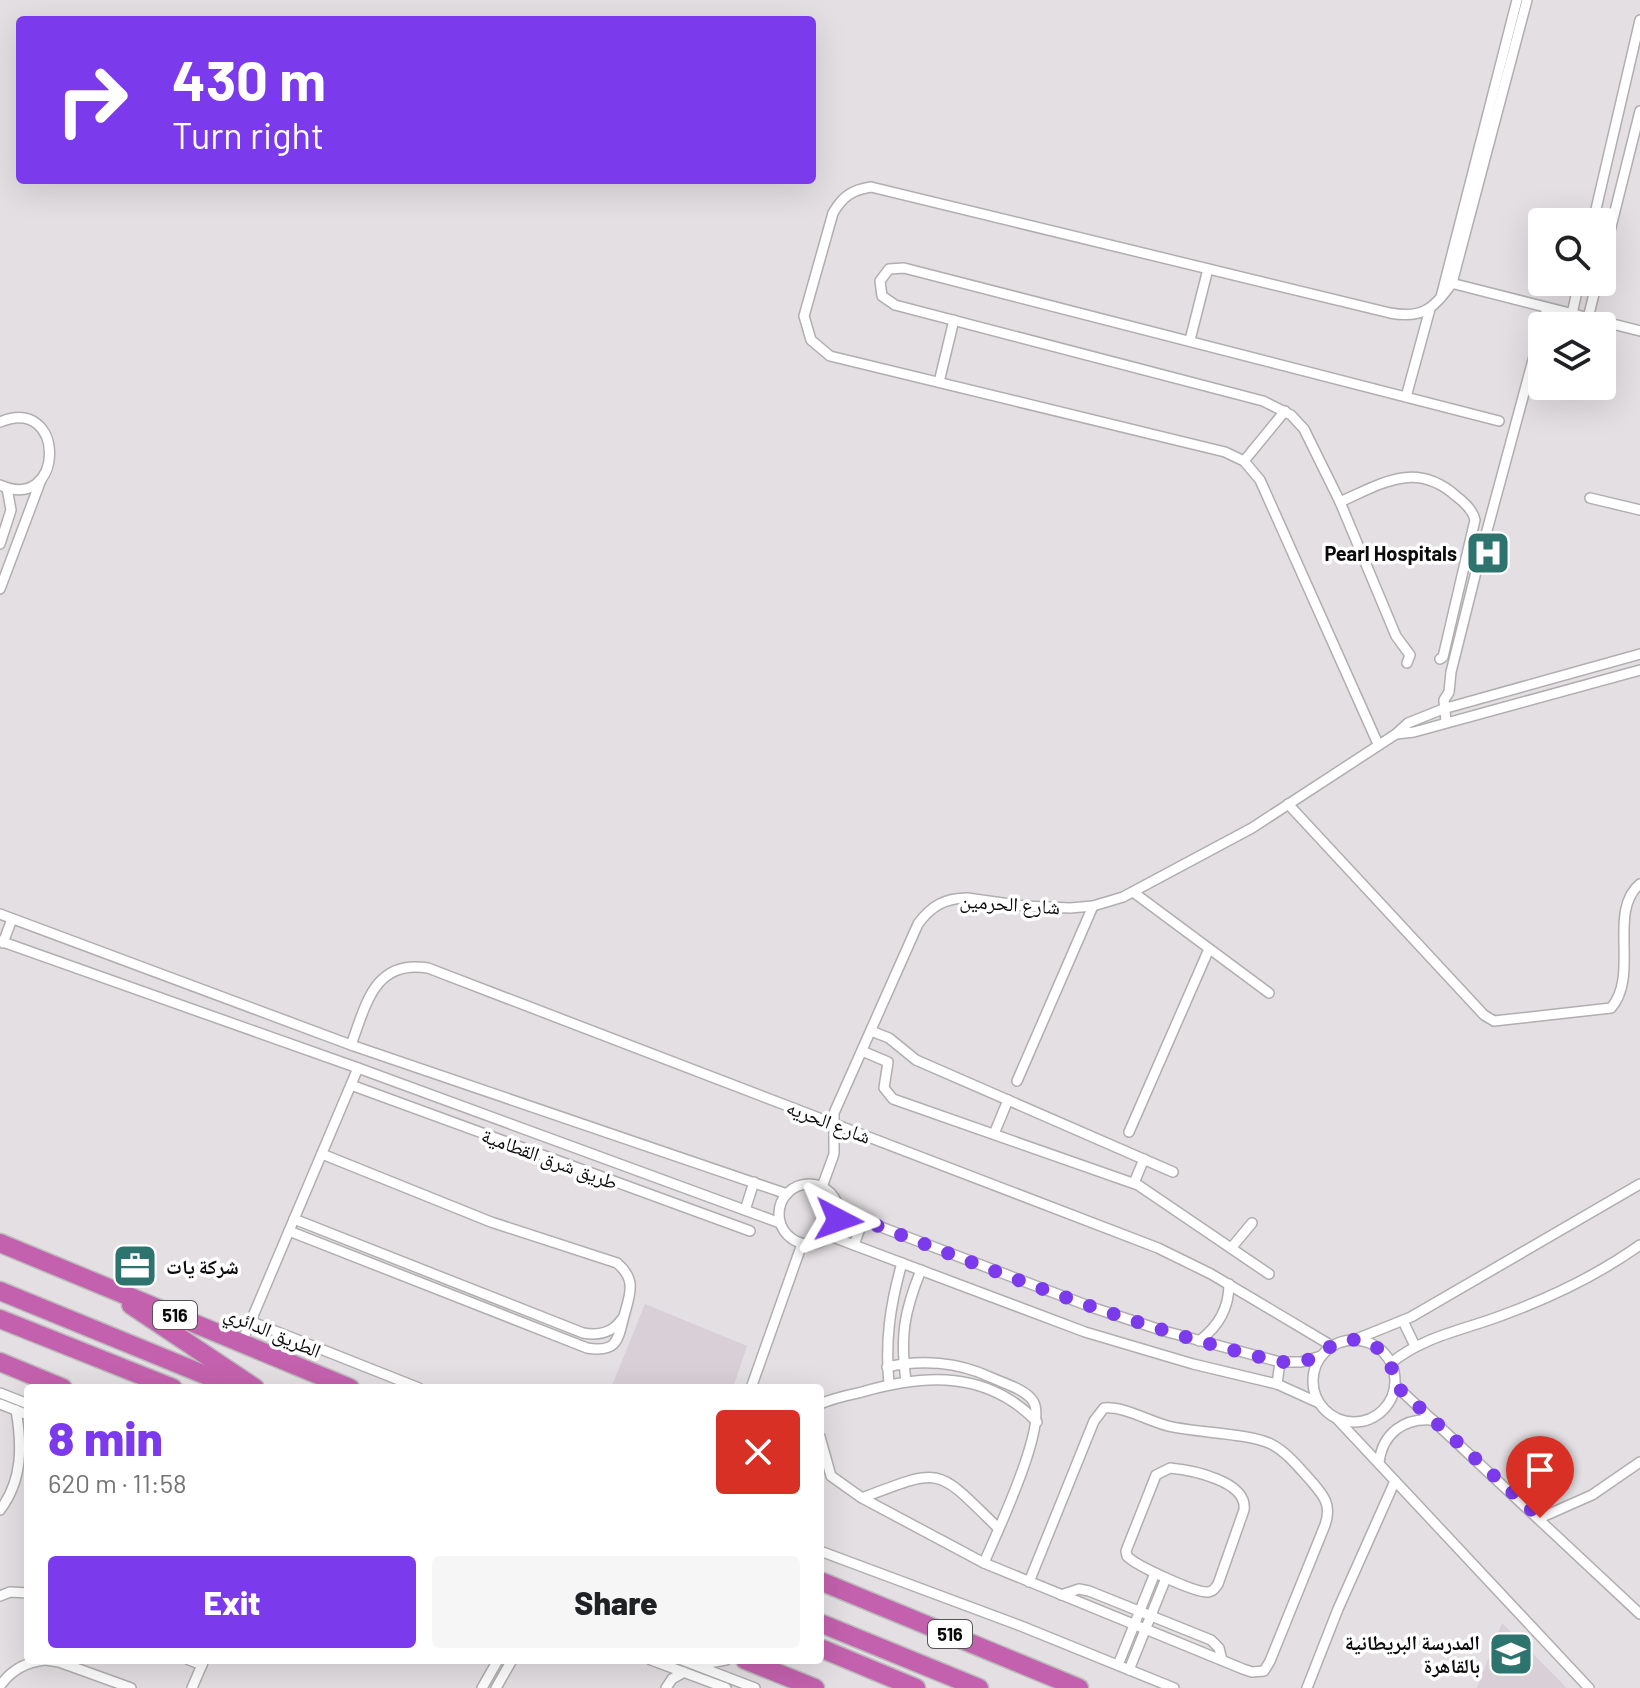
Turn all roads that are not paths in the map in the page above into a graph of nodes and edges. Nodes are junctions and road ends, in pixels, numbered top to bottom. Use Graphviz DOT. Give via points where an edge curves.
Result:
graph roads {
  1 [pos="1517,0"];
  2 [pos="1527,0"];
  3 [pos="1640,20"];
  4 [pos="1640,111"];
  5 [pos="1596,208"];
  6 [pos="1616,208"];
  7 [pos="1208,269"];
  8 [pos="1448,282"];
  9 [pos="1547,308"];
  10 [pos="1430,309"];
  11 [pos="1564,312"];
  12 [pos="954,320"];
  13 [pos="1616,325"];
  14 [pos="1640,331"];
  15 [pos="1190,340"];
  16 [pos="939,382"];
  17 [pos="1406,397"];
  18 [pos="1285,411"];
  19 [pos="1,420"];
  20 [pos="1499,421"];
  21 [pos="1244,461"];
  22 [pos="41,479"];
  23 [pos="3,486"];
  24 [pos="1590,498"];
  25 [pos="1340,502"];
  26 [pos="1640,510"];
  27 [pos="0,544"];
  28 [pos="1466,560"];
  29 [pos="1478,564"];
  30 [pos="1462,577"];
  31 [pos="1474,580"];
  32 [pos="0,589"];
  33 [pos="1640,654"];
  34 [pos="1440,659"];
  35 [pos="1407,663"];
  36 [pos="1640,670"];
  37 [pos="1449,692"];
  38 [pos="1458,705"];
  39 [pos="1443,709"];
  40 [pos="1461,717"];
  41 [pos="1446,722"];
  42 [pos="1396,734"];
  43 [pos="1378,744"];
  44 [pos="1288,804"];
  45 [pos="1640,884"];
  46 [pos="1133,892"];
  47 [pos="1093,906"];
  48 [pos="0,914"];
  49 [pos="12,919"];
  50 [pos="2,942"];
  51 [pos="1209,949"];
  52 [pos="1269,993"];
  53 [pos="871,1031"];
  54 [pos="351,1045"];
  55 [pos="862,1051"];
  56 [pos="358,1068"];
  57 [pos="459,1081"];
  58 [pos="1017,1081"];
  59 [pos="351,1085"];
  60 [pos="1008,1100"];
  61 [pos="452,1102"];
  62 [pos="833,1122"];
  63 [pos="1129,1132"];
  64 [pos="994,1134"];
  65 [pos="322,1154"];
  66 [pos="1144,1159"];
  67 [pos="1173,1172"];
  68 [pos="754,1182"];
  69 [pos="1134,1183"];
  70 [pos="1640,1184"];
  71 [pos="822,1187"];
  72 [pos="787,1194"];
  73 [pos="745,1210"];
  74 [pos="839,1211"];
  75 [pos="294,1219"];
  76 [pos="863,1220"];
  77 [pos="780,1223"];
  78 [pos="1252,1223"];
  79 [pos="289,1231"];
  80 [pos="750,1231"];
  81 [pos="830,1236"];
  82 [pos="0,1243"];
  83 [pos="802,1244"];
  84 [pos="854,1245"];
  85 [pos="364,1247"];
  86 [pos="1232,1247"];
  87 [pos="1639,1247"];
  88 [pos="359,1259"];
  89 [pos="902,1263"];
  90 [pos="921,1270"];
  91 [pos="1269,1274"];
  92 [pos="1229,1284"];
  93 [pos="101,1285"];
  94 [pos="460,1285"];
  95 [pos="0,1291"];
  96 [pos="455,1297"];
  97 [pos="624,1317"];
  98 [pos="0,1319"];
  99 [pos="250,1321"];
  100 [pos="1403,1321"];
  101 [pos="571,1329"];
  102 [pos="1354,1340"];
  103 [pos="566,1341"];
  104 [pos="1199,1341"];
  105 [pos="242,1342"];
  106 [pos="1332,1346"];
  107 [pos="1415,1346"];
  108 [pos="1321,1356"];
  109 [pos="1280,1362"];
  110 [pos="4,1363"];
  111 [pos="904,1363"];
  112 [pos="1391,1363"];
  113 [pos="887,1367"];
  114 [pos="984,1374"];
  115 [pos="906,1381"];
  116 [pos="54,1384"];
  117 [pos="163,1384"];
  118 [pos="227,1384"];
  119 [pos="249,1384"];
  120 [pos="341,1384"];
  121 [pos="409,1384"];
  122 [pos="752,1384"];
  123 [pos="889,1384"];
  124 [pos="1277,1384"];
  125 [pos="1395,1385"];
  126 [pos="980,1386"];
  127 [pos="0,1393"];
  128 [pos="24,1402"];
  129 [pos="824,1403"];
  130 [pos="1319,1403"];
  131 [pos="0,1404"];
  132 [pos="16,1410"];
  133 [pos="24,1413"];
  134 [pos="1338,1420"];
  135 [pos="1433,1420"];
  136 [pos="1037,1422"];
  137 [pos="824,1451"];
  138 [pos="1640,1462"];
  139 [pos="1379,1463"];
  140 [pos="1395,1481"];
  141 [pos="862,1498"];
  142 [pos="0,1510"];
  143 [pos="1540,1518"];
  144 [pos="998,1528"];
  145 [pos="824,1552"];
  146 [pos="984,1563"];
  147 [pos="1155,1573"];
  148 [pos="1166,1578"];
  149 [pos="1029,1582"];
  150 [pos="824,1583"];
  151 [pos="24,1584"];
  152 [pos="5,1594"];
  153 [pos="1061,1595"];
  154 [pos="1140,1610"];
  155 [pos="1640,1614"];
  156 [pos="1151,1615"];
  157 [pos="1134,1624"];
  158 [pos="824,1625"];
  159 [pos="1146,1629"];
  160 [pos="824,1650"];
  161 [pos="1222,1660"];
  162 [pos="33,1664"];
  163 [pos="66,1664"];
  164 [pos="203,1664"];
  165 [pos="496,1664"];
  166 [pos="510,1664"];
  167 [pos="691,1664"];
  168 [pos="707,1664"];
  169 [pos="753,1664"];
  170 [pos="1118,1665"];
  171 [pos="696,1666"];
  172 [pos="1129,1670"];
  173 [pos="673,1673"];
  174 [pos="0,1686"];
  175 [pos="131,1688"];
  176 [pos="192,1688"];
  177 [pos="482,1688"];
  178 [pos="496,1688"];
  179 [pos="726,1688"];
  180 [pos="755,1688"];
  181 [pos="815,1688"];
  182 [pos="916,1688"];
  183 [pos="979,1688"];
  184 [pos="1079,1688"];
  185 [pos="1174,1688"];
  186 [pos="1307,1688"];
  187 [pos="1589,1688"];
  1 -- 8 [label="street"];
  2 -- 8 [label="street"];
  3 -- 5 [label="street"];
  4 -- 6 [label="street"];
  7 -- 10 [label="street" via="1390,313"];
  7 -- 15 [label="street"];
  7 -- 16 [label="street" via="886,189 855,189 833,213 804,316 805,329 830,356"];
  8 -- 9 [label="street"];
  8 -- 10 [label="street"];
  9 -- 11 [label="street"];
  9 -- 29 [label="street"];
  10 -- 17 [label="street"];
  12 -- 15 [label="street" via="888,301 880,289 883,274 904,268"];
  12 -- 16 [label="street"];
  12 -- 18 [label="street"];
  13 -- 14 [label="street"];
  15 -- 17 [label="street"];
  16 -- 21 [label="street"];
  17 -- 20 [label="street"];
  18 -- 21 [label="street"];
  18 -- 25 [label="street" via="1304,429"];
  19 -- 22 [label="street" via="35,423 48,439 51,460"];
  21 -- 43 [label="street" via="1260,480"];
  22 -- 23 [label="street" via="25,488"];
  22 -- 32 [label="street"];
  23 -- 27 [label="street" via="11,510"];
  24 -- 26 [label="street"];
  25 -- 28 [label="street" via="1391,479 1416,477 1440,484 1475,517"];
  25 -- 35 [label="street" via="1396,636 1410,655"];
  28 -- 29 [label="street"];
  28 -- 30 [label="street"];
  29 -- 31 [label="street"];
  30 -- 31 [label="street"];
  30 -- 34 [label="street"];
  31 -- 37 [label="street"];
  33 -- 38 [label="street, شارع الحرمين"];
  36 -- 40 [label="street, شارع الحرمين"];
  37 -- 38 [label="street"];
  37 -- 39 [label="street"];
  38 -- 39 [label="street, شارع الحرمين"];
  38 -- 40 [label="street"];
  39 -- 41 [label="street"];
  39 -- 42 [label="street, شارع الحرمين" via="1408,723"];
  40 -- 41 [label="street, شارع الحرمين"];
  41 -- 42 [label="street, شارع الحرمين"];
  42 -- 43 [label="street, شارع الحرمين"];
  43 -- 44 [label="street, شارع الحرمين"];
  44 -- 45 [label="street" via="1494,1021 1611,1008 1625,985 1627,909"];
  44 -- 46 [label="street, شارع الحرمين"];
  46 -- 47 [label="street, شارع الحرمين"];
  46 -- 51 [label="street"];
  47 -- 53 [label="street, شارع الحرمين" via="944,901 918,924"];
  47 -- 58 [label="street"];
  48 -- 49 [label="street"];
  49 -- 50 [label="street"];
  49 -- 54 [label="street"];
  50 -- 56 [label="street"];
  51 -- 52 [label="street"];
  51 -- 63 [label="street"];
  53 -- 55 [label="street, شارع الحرمين"];
  53 -- 60 [label="street" via="916,1060"];
  54 -- 57 [label="street"];
  54 -- 62 [label="street, شارع الحريه" via="379,981 398,970 420,967"];
  55 -- 62 [label="street, شارع الحرمين"];
  55 -- 64 [label="street" via="888,1062 884,1084 890,1097"];
  56 -- 59 [label="street"];
  56 -- 61 [label="street"];
  57 -- 61 [label="street"];
  57 -- 68 [label="street"];
  59 -- 65 [label="street"];
  59 -- 80 [label="street, طريق شرق القطامية"];
  60 -- 64 [label="street"];
  60 -- 66 [label="street"];
  61 -- 73 [label="street"];
  62 -- 71 [label="street, شارع الحرمين" via="834,1154"];
  62 -- 92 [label="street, شارع الحريه" via="1158,1248"];
  64 -- 69 [label="street"];
  65 -- 75 [label="street"];
  65 -- 97 [label="street" via="491,1222 617,1263 632,1287"];
  66 -- 67 [label="street"];
  66 -- 69 [label="street"];
  68 -- 72 [label="street"];
  68 -- 73 [label="street"];
  69 -- 86 [label="street"];
  70 -- 100 [label="street"];
  71 -- 72 [label="street" via="803,1184"];
  71 -- 74 [label="street" via="834,1197"];
  72 -- 77 [label="street" via="779,1207"];
  73 -- 77 [label="street"];
  74 -- 76 [label="street"];
  74 -- 81 [label="street"];
  75 -- 79 [label="street"];
  75 -- 85 [label="street"];
  76 -- 84 [label="street"];
  76 -- 104 [label="street" via="1106,1312"];
  77 -- 83 [label="street"];
  78 -- 86 [label="street"];
  79 -- 88 [label="street"];
  79 -- 99 [label="street"];
  81 -- 83 [label="street"];
  81 -- 84 [label="street"];
  82 -- 93 [label="highway, الطريق الدائري / 516"];
  83 -- 122 [label="street"];
  84 -- 89 [label="street"];
  85 -- 88 [label="street"];
  85 -- 94 [label="street"];
  86 -- 91 [label="street"];
  87 -- 107 [label="street" via="1560,1292"];
  88 -- 96 [label="street"];
  89 -- 90 [label="street"];
  89 -- 113 [label="street" via="889,1315"];
  90 -- 111 [label="street" via="905,1317"];
  90 -- 124 [label="street" via="1121,1343"];
  92 -- 104 [label="street" via="1223,1313"];
  92 -- 106 [label="street, شارع الحريه"];
  93 -- 105 [label="highway, الطريق الدائري / 516"];
  93 -- 119 [label="highway, 516"];
  94 -- 96 [label="street"];
  94 -- 101 [label="street"];
  95 -- 118 [label="highway, 516"];
  96 -- 103 [label="street"];
  97 -- 101 [label="street" via="602,1334"];
  97 -- 103 [label="street" via="618,1340 608,1348"];
  98 -- 117 [label="highway"];
  99 -- 105 [label="street"];
  99 -- 121 [label="street"];
  100 -- 102 [label="street"];
  100 -- 107 [label="street"];
  101 -- 103 [label="street"];
  102 -- 106 [label="street"];
  102 -- 112 [label="street" via="1376,1346"];
  104 -- 109 [label="street"];
  105 -- 120 [label="highway, الطريق الدائري / 516"];
  106 -- 108 [label="street"];
  107 -- 112 [label="street"];
  108 -- 109 [label="street"];
  108 -- 130 [label="street" via="1312,1379"];
  109 -- 124 [label="street"];
  110 -- 116 [label="highway"];
  111 -- 113 [label="street"];
  111 -- 114 [label="street" via="945,1364"];
  111 -- 115 [label="street"];
  112 -- 125 [label="street"];
  113 -- 123 [label="street"];
  114 -- 126 [label="street"];
  114 -- 136 [label="street" via="1028,1395"];
  115 -- 123 [label="street"];
  115 -- 126 [label="street" via="936,1378"];
  123 -- 129 [label="street"];
  124 -- 130 [label="street"];
  125 -- 134 [label="street" via="1375,1416"];
  125 -- 135 [label="street"];
  126 -- 136 [label="street" via="1015,1402"];
  127 -- 128 [label="street"];
  130 -- 134 [label="street"];
  131 -- 132 [label="street"];
  132 -- 133 [label="street"];
  132 -- 142 [label="street" via="19,1467"];
  134 -- 139 [label="street"];
  135 -- 139 [label="street" via="1410,1421 1396,1429 1385,1441"];
  135 -- 143 [label="street"];
  136 -- 144 [label="street"];
  137 -- 141 [label="street" via="831,1476"];
  138 -- 143 [label="street" via="1592,1495"];
  139 -- 140 [label="street"];
  140 -- 186 [label="street"];
  140 -- 187 [label="street"];
  141 -- 144 [label="street" via="918,1477 938,1478 956,1487"];
  141 -- 146 [label="street"];
  143 -- 155 [label="street"];
  144 -- 146 [label="street"];
  145 -- 170 [label="street"];
  146 -- 149 [label="street"];
  147 -- 148 [label="street"];
  147 -- 148 [label="street" via="1126,1554 1158,1473 1170,1468 1195,1472 1240,1493 1244,1510 1216,1587 1203,1591"];
  147 -- 154 [label="street"];
  148 -- 156 [label="street"];
  149 -- 153 [label="street"];
  149 -- 161 [label="street" via="1094,1421 1104,1408 1181,1429 1270,1443 1325,1497 1328,1517 1266,1669 1252,1672"];
  150 -- 184 [label="highway, 516"];
  151 -- 152 [label="street"];
  153 -- 154 [label="street" via="1085,1590"];
  153 -- 157 [label="street"];
  154 -- 156 [label="street"];
  154 -- 157 [label="street"];
  156 -- 159 [label="street"];
  156 -- 161 [label="street" via="1211,1640"];
  157 -- 159 [label="street"];
  157 -- 170 [label="street"];
  158 -- 183 [label="highway, 516"];
  159 -- 161 [label="street"];
  159 -- 172 [label="street"];
  160 -- 182 [label="highway"];
  162 -- 174 [label="street" via="17,1669"];
  163 -- 175 [label="street"];
  164 -- 176 [label="street"];
  165 -- 177 [label="street"];
  166 -- 178 [label="street"];
  167 -- 171 [label="street"];
  168 -- 171 [label="street"];
  169 -- 181 [label="highway"];
  170 -- 172 [label="street"];
  171 -- 173 [label="street"];
  171 -- 180 [label="street"];
  172 -- 185 [label="street"];
  173 -- 179 [label="street"];
}
